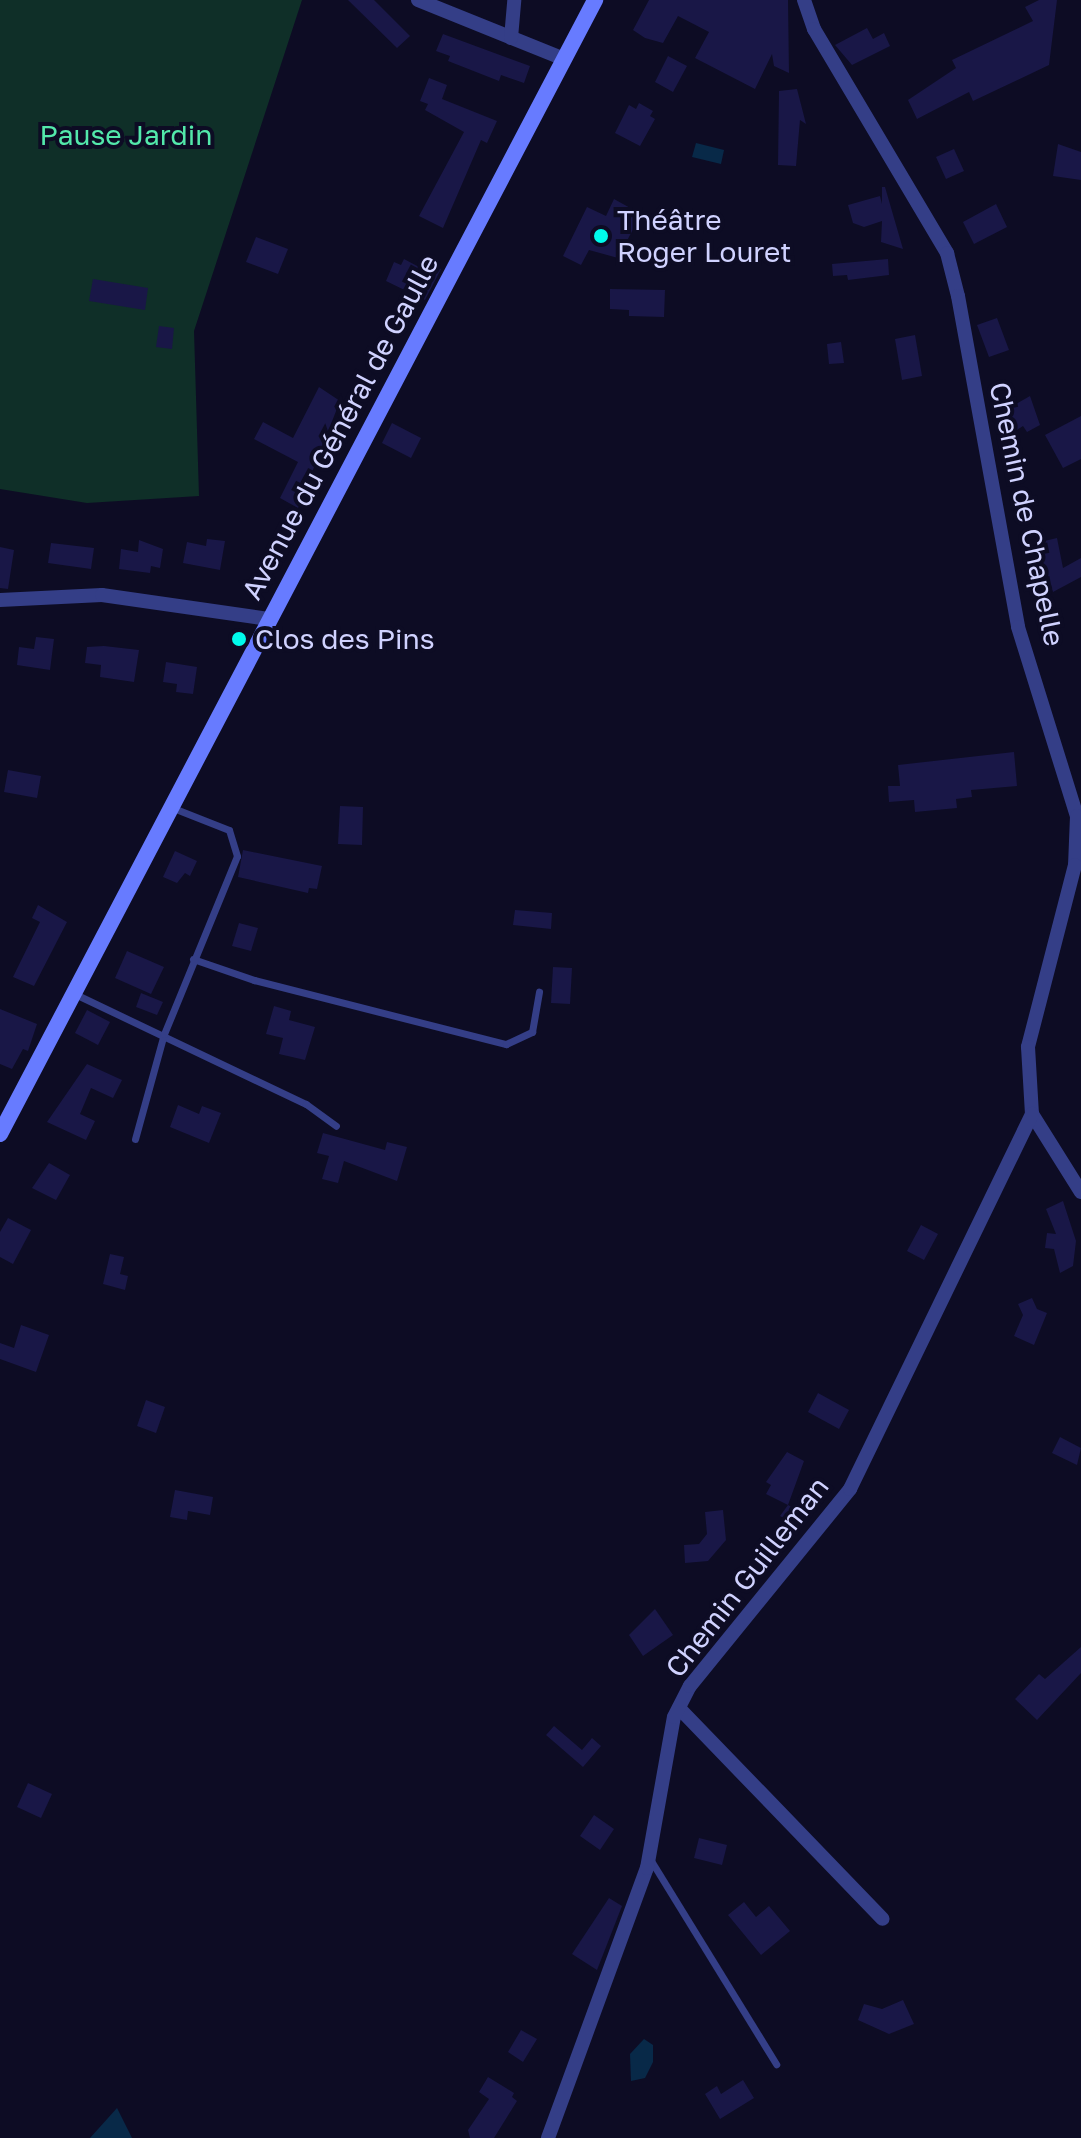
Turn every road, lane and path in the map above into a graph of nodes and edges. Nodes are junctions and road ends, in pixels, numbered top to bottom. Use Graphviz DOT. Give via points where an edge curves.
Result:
graph roads {
  1 [pos="418,0"];
  2 [pos="514,0"];
  3 [pos="595,0"];
  4 [pos="804,0"];
  5 [pos="511,38"];
  6 [pos="564,59"];
  7 [pos="0,600"];
  8 [pos="268,619"];
  9 [pos="171,807"];
  10 [pos="193,959"];
  11 [pos="539,992"];
  12 [pos="73,994"];
  13 [pos="164,1034"];
  14 [pos="1032,1114"];
  15 [pos="5,1115"];
  16 [pos="336,1126"];
  17 [pos="0,1134"];
  18 [pos="135,1139"];
  19 [pos="1081,1192"];
  20 [pos="679,1708"];
  21 [pos="650,1859"];
  22 [pos="883,1919"];
  23 [pos="776,2064"];
  24 [pos="548,2138"];
  1 -- 5 [label="street"];
  2 -- 5 [label="street"];
  3 -- 6 [label="main road, Avenue du Général de Gaulle"];
  4 -- 14 [label="street, Chemin de Chapelle" via="814,29 947,253 1018,627 1077,816 1075,865 1028,1047"];
  5 -- 6 [label="street"];
  6 -- 8 [label="main road, Avenue du Général de Gaulle"];
  7 -- 8 [label="street" via="102,595"];
  8 -- 9 [label="main road, Avenue du Général de Gaulle"];
  9 -- 10 [label="lane" via="229,830 236,841 233,873"];
  9 -- 12 [label="main road, Avenue du Général de Gaulle"];
  10 -- 11 [label="lane" via="254,980 506,1044 532,1032"];
  10 -- 13 [label="lane"];
  12 -- 13 [label="lane"];
  12 -- 15 [label="main road, Avenue du Général de Gaulle"];
  13 -- 16 [label="lane" via="306,1104"];
  13 -- 18 [label="lane"];
  14 -- 19 [label="street"];
  14 -- 20 [label="street, Chemin Guilleman" via="850,1489 690,1686"];
  15 -- 17 [label="main road, Avenue du Général de Gaulle"];
  20 -- 21 [label="street, Chemin Guilleman"];
  20 -- 22 [label="street"];
  21 -- 23 [label="lane"];
  21 -- 24 [label="street, Chemin Guilleman"];
}
